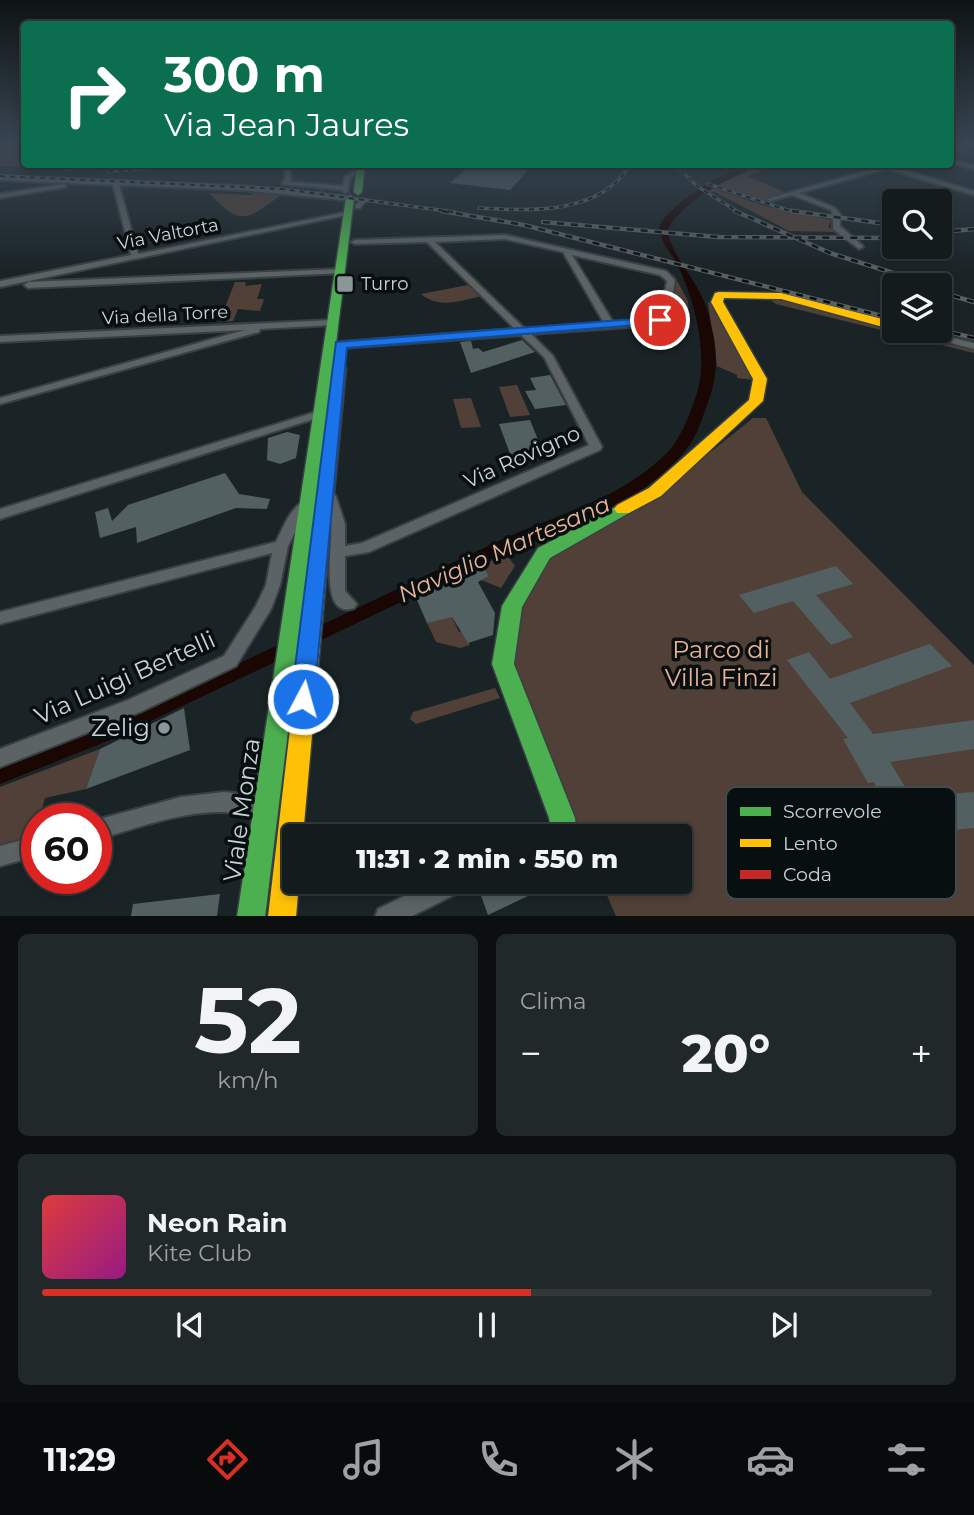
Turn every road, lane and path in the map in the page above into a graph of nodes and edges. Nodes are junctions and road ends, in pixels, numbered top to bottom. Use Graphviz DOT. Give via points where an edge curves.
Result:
graph roads {
  1 [pos="48,188"];
  2 [pos="120,188"];
  3 [pos="278,188"];
  4 [pos="305,188"];
  5 [pos="342,188"];
  6 [pos="342,188"];
  7 [pos="349,188"];
  8 [pos="354,188"];
  9 [pos="811,188"];
  10 [pos="957,188"];
  11 [pos="319,191"];
  12 [pos="974,192"];
  13 [pos="792,193"];
  14 [pos="0,196"];
  15 [pos="771,199"];
  16 [pos="429,239"];
  17 [pos="349,242"];
  18 [pos="859,247"];
  19 [pos="565,250"];
  20 [pos="135,257"];
  21 [pos="345,271"];
  22 [pos="47,279"];
  23 [pos="0,285"];
  24 [pos="331,323"];
  25 [pos="882,323"];
  26 [pos="610,325"];
  27 [pos="255,326"];
  28 [pos="523,331"];
  29 [pos="0,339"];
  30 [pos="952,340"];
  31 [pos="341,345"];
  32 [pos="974,346"];
  33 [pos="0,401"];
  34 [pos="320,414"];
  35 [pos="271,429"];
  36 [pos="317,432"];
  37 [pos="326,479"];
  38 [pos="309,503"];
  39 [pos="0,514"];
  40 [pos="281,546"];
  41 [pos="338,552"];
  42 [pos="349,604"];
  43 [pos="0,618"];
  44 [pos="0,758"];
  45 [pos="265,810"];
  46 [pos="564,824"];
  47 [pos="112,826"];
  48 [pos="21,850"];
  49 [pos="0,856"];
  50 [pos="431,894"];
  51 [pos="251,916"];
  52 [pos="282,916"];
  53 [pos="386,916"];
  1 -- 14 [label="street"];
  2 -- 20 [label="street"];
  3 -- 11 [label="street"];
  4 -- 11 [label="street"];
  5 -- 11 [label="street"];
  6 -- 11 [label="street"];
  7 -- 20 [label="street, Via Valtorta"];
  8 -- 17 [label="main road, Viale Monza"];
  9 -- 13 [label="street"];
  10 -- 12 [label="street"];
  13 -- 15 [label="street"];
  13 -- 18 [label="street" via="835,211 836,227"];
  16 -- 17 [label="street"];
  16 -- 19 [label="street" via="505,237"];
  16 -- 28 [label="street"];
  17 -- 21 [label="main road, Viale Monza"];
  19 -- 26 [label="street"];
  19 -- 26 [label="street" via="670,277 664,317"];
  20 -- 22 [label="street, Via Valtorta"];
  21 -- 22 [label="street"];
  21 -- 24 [label="main road, Viale Monza"];
  21 -- 31 [label="main road, Viale Monza"];
  22 -- 23 [label="street"];
  24 -- 27 [label="street, Via della Torre"];
  24 -- 34 [label="main road, Viale Monza"];
  25 -- 46 [label="main road" via="766,294 726,293 716,300 760,379 756,401 655,492 547,549 514,603 503,658 505,674"];
  26 -- 28 [label="street"];
  27 -- 29 [label="street, Via della Torre"];
  27 -- 33 [label="street" via="249,334"];
  28 -- 31 [label="street"];
  28 -- 41 [label="street, Via Rovigno" via="548,356 596,447 365,548"];
  30 -- 32 [label="street"];
  31 -- 37 [label="main road, Viale Monza"];
  34 -- 35 [label="street"];
  34 -- 36 [label="main road, Viale Monza"];
  35 -- 36 [label="street" via="298,427"];
  35 -- 39 [label="street"];
  36 -- 38 [label="main road, Viale Monza"];
  37 -- 41 [label="street, Viale Monza" via="338,524"];
  37 -- 52 [label="main road, Viale Monza"];
  38 -- 40 [label="street, Viale Monza" via="298,513"];
  38 -- 45 [label="main road, Viale Monza"];
  40 -- 43 [label="street"];
  40 -- 44 [label="street, Via Luigi Bertelli" via="266,603 230,661 127,709"];
  41 -- 42 [label="street" via="337,591"];
  45 -- 47 [label="street" via="244,803 204,804"];
  45 -- 51 [label="main road, Viale Monza"];
  48 -- 49 [label="street"];
  50 -- 53 [label="street"];
}
